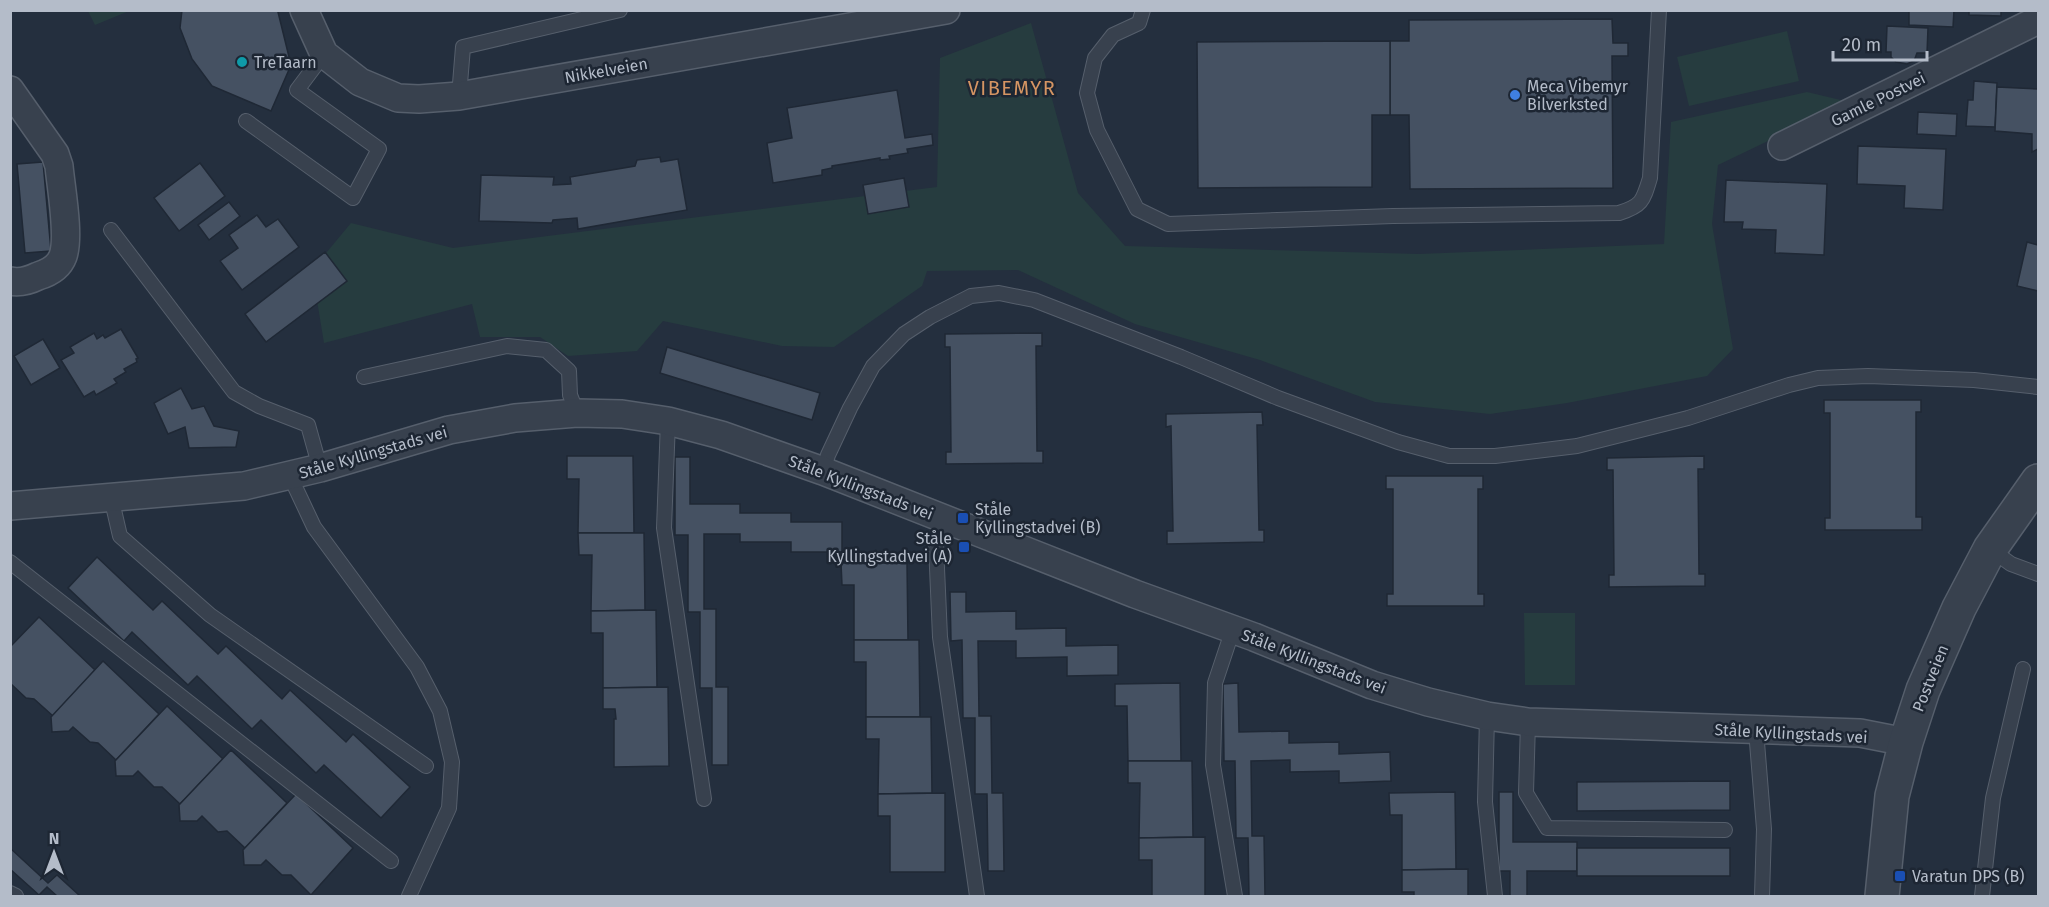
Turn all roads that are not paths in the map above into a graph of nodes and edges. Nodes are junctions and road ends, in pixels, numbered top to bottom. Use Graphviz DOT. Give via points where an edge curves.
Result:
graph roads {
  1 [pos="304,10"];
  2 [pos="620,10"];
  3 [pos="946,10"];
  4 [pos="1143,10"];
  5 [pos="1659,10"];
  6 [pos="2038,20"];
  7 [pos="324,54"];
  8 [pos="10,90"];
  9 [pos="459,96"];
  10 [pos="246,122"];
  11 [pos="1782,146"];
  12 [pos="111,230"];
  13 [pos="10,281"];
  14 [pos="364,377"];
  15 [pos="2038,387"];
  16 [pos="577,413"];
  17 [pos="668,421"];
  18 [pos="320,468"];
  19 [pos="823,471"];
  20 [pos="290,476"];
  21 [pos="2038,481"];
  22 [pos="111,497"];
  23 [pos="10,506"];
  24 [pos="946,519"];
  25 [pos="1990,549"];
  26 [pos="10,562"];
  27 [pos="2038,574"];
  28 [pos="1233,629"];
  29 [pos="2023,669"];
  30 [pos="1487,716"];
  31 [pos="1528,722"];
  32 [pos="1756,730"];
  33 [pos="1906,742"];
  34 [pos="426,766"];
  35 [pos="704,799"];
  36 [pos="1725,830"];
  37 [pos="392,861"];
  38 [pos="10,893"];
  39 [pos="16,897"];
  40 [pos="409,897"];
  41 [pos="977,897"];
  42 [pos="1235,897"];
  43 [pos="1495,897"];
  44 [pos="1762,897"];
  45 [pos="1882,897"];
  46 [pos="1982,897"];
  1 -- 7 [label="street, Nikkelveien"];
  2 -- 9 [label="lane" via="463,47"];
  3 -- 9 [label="street, Nikkelveien"];
  4 -- 5 [label="lane" via="1138,23 1113,35 1095,58 1087,93 1097,130 1137,209 1168,224 1619,213 1636,208 1644,198 1650,178"];
  6 -- 11 [label="street, Gamle Postvei"];
  7 -- 9 [label="street, Nikkelveien" via="360,82 398,98"];
  7 -- 10 [label="lane" via="297,90 379,149 353,198"];
  8 -- 13 [label="street" via="55,154 65,243 56,267 32,279"];
  12 -- 18 [label="lane" via="234,392 308,425"];
  14 -- 16 [label="lane" via="507,346 546,350 569,371 570,395"];
  15 -- 19 [label="lane" via="1974,380 1818,378 1688,418 1577,446 1495,456 1449,456 1398,442 1278,398 1034,300 999,293 971,296 904,334 873,366"];
  16 -- 17 [label="street, Ståle Kyllingstads vei"];
  16 -- 18 [label="street, Ståle Kyllingstads vei" via="515,418 449,430"];
  17 -- 19 [label="street, Ståle Kyllingstads vei"];
  17 -- 35 [label="lane" via="664,528"];
  18 -- 20 [label="street, Ståle Kyllingstads vei"];
  19 -- 24 [label="street, Ståle Kyllingstads vei"];
  20 -- 22 [label="street, Ståle Kyllingstads vei" via="244,486"];
  20 -- 40 [label="lane" via="314,527 417,667 440,711 452,762 449,808"];
  21 -- 25 [label="street, Postveien"];
  22 -- 23 [label="street, Ståle Kyllingstads vei"];
  22 -- 34 [label="lane" via="120,536 210,615"];
  24 -- 28 [label="street, Ståle Kyllingstads vei"];
  24 -- 41 [label="lane" via="936,545 940,637"];
  25 -- 27 [label="lane" via="2011,564"];
  25 -- 33 [label="street, Postveien" via="1923,690"];
  26 -- 37 [label="lane"];
  28 -- 30 [label="street, Ståle Kyllingstads vei" via="1372,685"];
  28 -- 42 [label="lane" via="1215,683 1213,765"];
  29 -- 46 [label="lane" via="1993,798"];
  30 -- 31 [label="street, Ståle Kyllingstads vei"];
  30 -- 43 [label="lane" via="1485,801"];
  31 -- 32 [label="street, Ståle Kyllingstads vei"];
  31 -- 36 [label="lane" via="1526,793 1547,828"];
  32 -- 33 [label="street, Ståle Kyllingstads vei" via="1860,734"];
  32 -- 44 [label="lane" via="1764,830"];
  33 -- 45 [label="street, Postveien" via="1892,796"];
  38 -- 39 [label="lane"];
}
